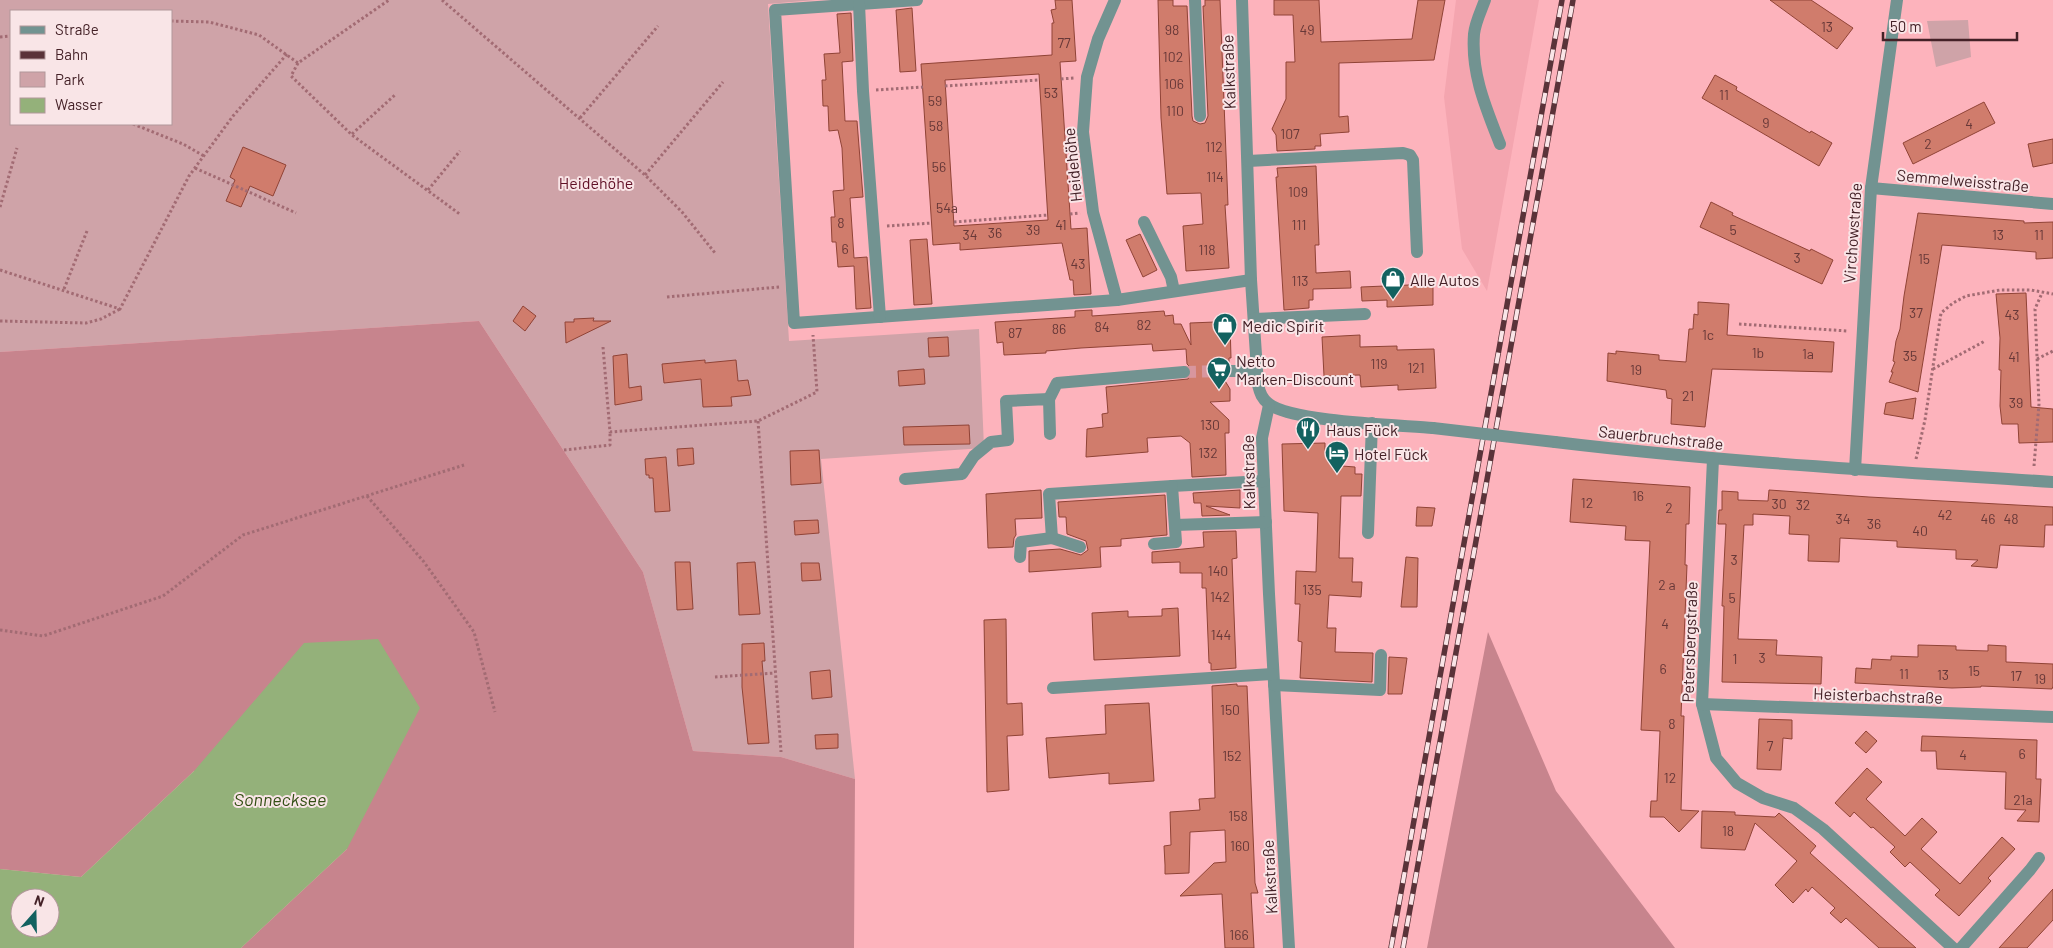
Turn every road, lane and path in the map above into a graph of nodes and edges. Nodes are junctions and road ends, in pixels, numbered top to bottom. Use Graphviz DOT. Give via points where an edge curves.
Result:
graph roads {
  1 [pos="389,0"];
  2 [pos="442,0"];
  3 [pos="917,0"];
  4 [pos="1115,0"];
  5 [pos="1195,0"];
  6 [pos="1242,0"];
  7 [pos="1485,0"];
  8 [pos="1897,0"];
  9 [pos="859,4"];
  10 [pos="172,21"];
  11 [pos="658,26"];
  12 [pos="287,54"];
  13 [pos="298,63"];
  14 [pos="1039,80"];
  15 [pos="724,82"];
  16 [pos="945,86"];
  17 [pos="923,87"];
  18 [pos="863,91"];
  19 [pos="396,94"];
  20 [pos="1200,116"];
  21 [pos="580,118"];
  22 [pos="136,125"];
  23 [pos="352,134"];
  24 [pos="1500,144"];
  25 [pos="17,148"];
  26 [pos="460,151"];
  27 [pos="204,156"];
  28 [pos="1248,161"];
  29 [pos="195,168"];
  30 [pos="645,175"];
  31 [pos="1871,188"];
  32 [pos="428,190"];
  33 [pos="2053,204"];
  34 [pos="0,207"];
  35 [pos="296,214"];
  36 [pos="1048,215"];
  37 [pos="461,216"];
  38 [pos="954,222"];
  39 [pos="1144,222"];
  40 [pos="932,223"];
  41 [pos="874,227"];
  42 [pos="87,232"];
  43 [pos="1417,252"];
  44 [pos="715,253"];
  45 [pos="0,270"];
  46 [pos="1251,280"];
  47 [pos="792,286"];
  48 [pos="64,289"];
  49 [pos="1174,292"];
  50 [pos="2042,293"];
  51 [pos="2053,294"];
  52 [pos="667,297"];
  53 [pos="1117,300"];
  54 [pos="120,309"];
  55 [pos="1365,314"];
  56 [pos="880,317"];
  57 [pos="1254,319"];
  58 [pos="0,321"];
  59 [pos="812,322"];
  60 [pos="1739,324"];
  61 [pos="1862,332"];
  62 [pos="1985,341"];
  63 [pos="603,347"];
  64 [pos="2053,351"];
  65 [pos="2037,359"];
  66 [pos="1933,369"];
  67 [pos="1227,371"];
  68 [pos="1257,371"];
  69 [pos="1184,372"];
  70 [pos="1049,400"];
  71 [pos="1269,405"];
  72 [pos="758,421"];
  73 [pos="1372,423"];
  74 [pos="610,432"];
  75 [pos="1050,434"];
  76 [pos="564,450"];
  77 [pos="1713,459"];
  78 [pos="464,465"];
  79 [pos="1855,470"];
  80 [pos="1912,474"];
  81 [pos="906,479"];
  82 [pos="1264,481"];
  83 [pos="2033,481"];
  84 [pos="2053,482"];
  85 [pos="1172,486"];
  86 [pos="367,496"];
  87 [pos="1266,522"];
  88 [pos="1175,525"];
  89 [pos="1368,533"];
  90 [pos="1052,538"];
  91 [pos="1154,544"];
  92 [pos="1080,547"];
  93 [pos="1020,556"];
  94 [pos="0,630"];
  95 [pos="1381,655"];
  96 [pos="775,673"];
  97 [pos="715,678"];
  98 [pos="1274,680"];
  99 [pos="1053,688"];
  100 [pos="1702,704"];
  101 [pos="495,712"];
  102 [pos="2053,717"];
  103 [pos="780,752"];
  104 [pos="2039,858"];
  105 [pos="1289,948"];
  106 [pos="1954,948"];
  107 [pos="1961,948"];
  1 -- 13 [label="path"];
  2 -- 21 [label="path"];
  3 -- 9 [label="street"];
  4 -- 53 [label="street, Heidehöhe" via="1098,39 1087,77 1083,132 1093,212"];
  5 -- 20 [label="street"];
  6 -- 28 [label="street, Kalkstraße"];
  7 -- 24 [label="street" via="1474,32 1474,68"];
  8 -- 31 [label="street, Virchowstraße"];
  9 -- 18 [label="street"];
  9 -- 47 [label="street" via="775,10"];
  10 -- 12 [label="path" via="209,22 259,35"];
  11 -- 21 [label="path"];
  12 -- 13 [label="path"];
  12 -- 27 [label="path" via="233,116"];
  13 -- 23 [label="path" via="291,76"];
  14 -- 16 [label="path"];
  15 -- 30 [label="path"];
  17 -- 18 [label="path"];
  18 -- 41 [label="street"];
  19 -- 23 [label="path"];
  21 -- 30 [label="path"];
  22 -- 27 [label="path"];
  23 -- 32 [label="path"];
  25 -- 34 [label="path"];
  26 -- 32 [label="path"];
  27 -- 29 [label="path"];
  28 -- 43 [label="street" via="1410,155 1413,160"];
  28 -- 46 [label="street, Kalkstraße"];
  29 -- 35 [label="path"];
  29 -- 54 [label="path"];
  30 -- 44 [label="path" via="682,212"];
  31 -- 33 [label="street, Semmelweisstraße"];
  31 -- 61 [label="street, Virchowstraße"];
  32 -- 37 [label="path"];
  36 -- 38 [label="path"];
  39 -- 49 [label="street" via="1171,277"];
  40 -- 41 [label="path"];
  41 -- 56 [label="street"];
  42 -- 48 [label="path"];
  45 -- 48 [label="path"];
  46 -- 49 [label="street"];
  46 -- 57 [label="street, Kalkstraße"];
  47 -- 52 [label="path"];
  47 -- 59 [label="street" via="794,323"];
  48 -- 54 [label="path"];
  49 -- 53 [label="street"];
  50 -- 51 [label="path"];
  50 -- 65 [label="path" via="2035,309"];
  50 -- 66 [label="path" via="2000,290 1966,296 1954,303 1942,313"];
  53 -- 56 [label="street"];
  54 -- 58 [label="path" via="86,323"];
  55 -- 57 [label="street"];
  56 -- 59 [label="street"];
  57 -- 68 [label="street, Kalkstraße"];
  59 -- 72 [label="path" via="817,392"];
  60 -- 61 [label="path"];
  61 -- 79 [label="street, Virchowstraße"];
  62 -- 66 [label="path"];
  63 -- 74 [label="path"];
  64 -- 65 [label="path"];
  65 -- 83 [label="path" via="2039,404"];
  66 -- 80 [label="path"];
  67 -- 68 [label="street"];
  68 -- 71 [label="street, Kalkstraße" via="1260,396"];
  69 -- 70 [label="street" via="1057,383"];
  70 -- 75 [label="street"];
  70 -- 81 [label="street" via="1006,401 1008,440 991,442 974,456 962,474"];
  71 -- 73 [label="street, Sauerbruchstraße" via="1304,416"];
  71 -- 82 [label="street, Kalkstraße" via="1262,438"];
  72 -- 74 [label="path"];
  72 -- 96 [label="path"];
  73 -- 77 [label="street, Sauerbruchstraße, bridge"];
  73 -- 89 [label="street"];
  74 -- 76 [label="path" via="610,445"];
  77 -- 79 [label="street, Sauerbruchstraße"];
  77 -- 100 [label="street, Petersbergstraße"];
  78 -- 86 [label="path"];
  79 -- 80 [label="street, Sauerbruchstraße"];
  80 -- 83 [label="street, Sauerbruchstraße"];
  82 -- 85 [label="street"];
  82 -- 87 [label="street, Kalkstraße"];
  83 -- 84 [label="street, Sauerbruchstraße"];
  85 -- 88 [label="street"];
  85 -- 90 [label="street" via="1048,494"];
  86 -- 94 [label="path" via="243,535 163,596 43,636"];
  86 -- 101 [label="path" via="424,562 474,632"];
  87 -- 88 [label="street"];
  87 -- 98 [label="street, Kalkstraße"];
  88 -- 91 [label="street" via="1176,542"];
  90 -- 92 [label="street"];
  90 -- 93 [label="street" via="1021,542"];
  95 -- 98 [label="street" via="1380,690"];
  96 -- 97 [label="path"];
  96 -- 103 [label="path"];
  98 -- 99 [label="street"];
  98 -- 105 [label="street, Kalkstraße"];
  100 -- 102 [label="street, Heisterbachstraße"];
  100 -- 106 [label="street, Petersbergstraße" via="1716,758 1737,782 1763,798 1794,808 1823,829"];
  104 -- 107 [label="street"];
}
